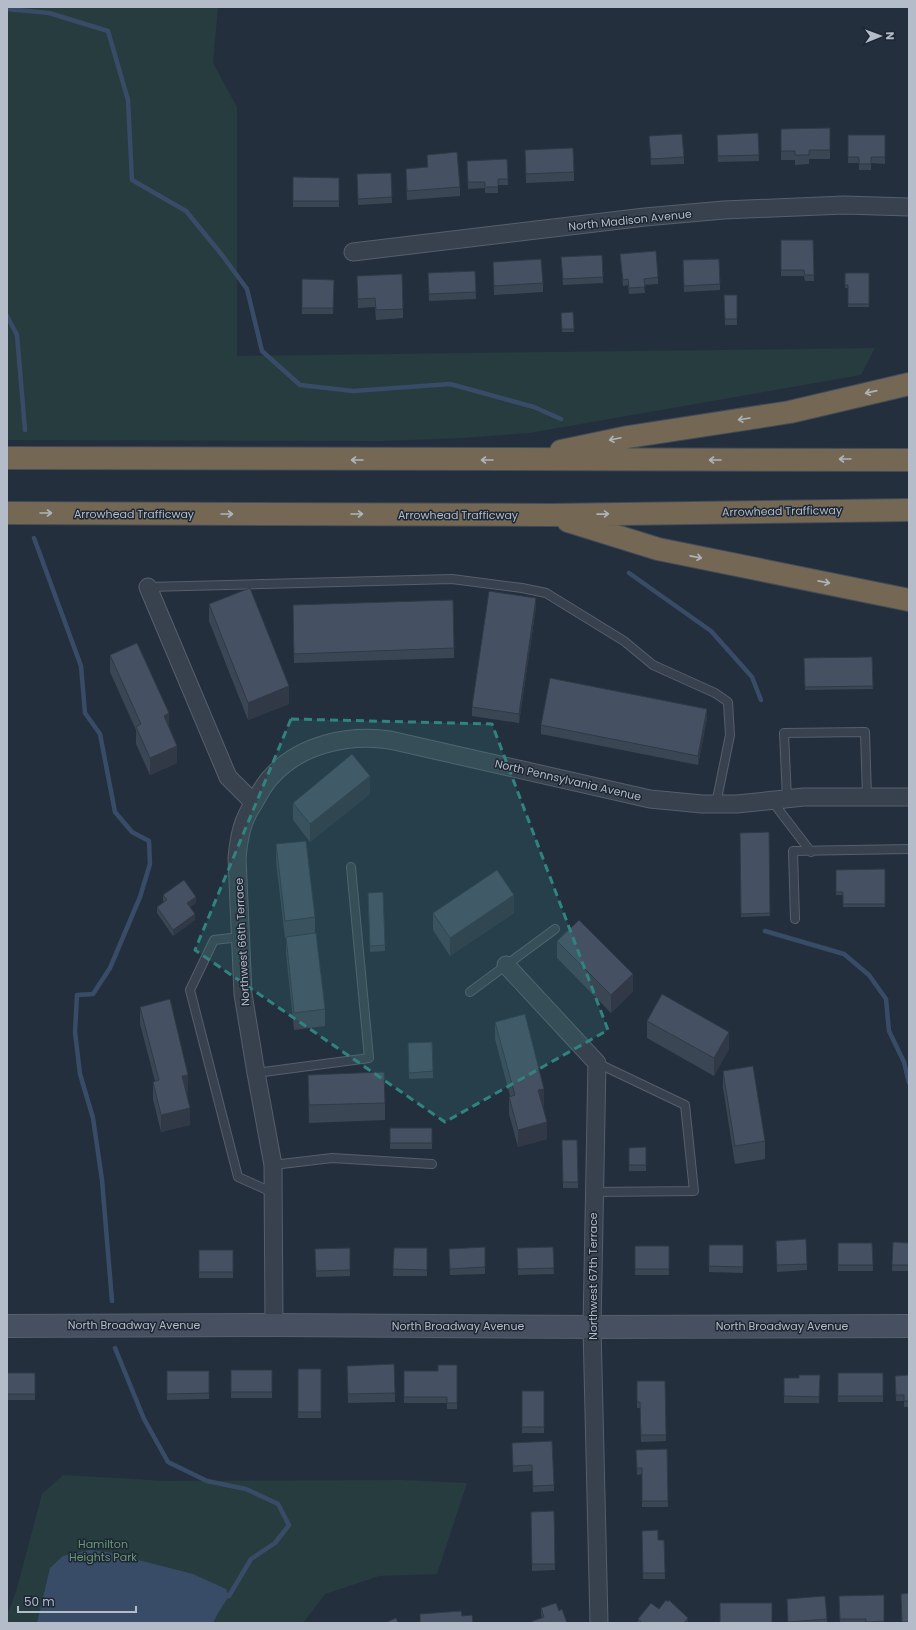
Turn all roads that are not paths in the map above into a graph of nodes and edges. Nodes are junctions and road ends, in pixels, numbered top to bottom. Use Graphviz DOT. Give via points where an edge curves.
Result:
graph roads {
  1 [pos="909,207"];
  2 [pos="353,252"];
  3 [pos="909,384"];
  4 [pos="7,458"];
  5 [pos="515,460"];
  6 [pos="909,460"];
  7 [pos="909,510"];
  8 [pos="7,513"];
  9 [pos="550,515"];
  10 [pos="148,587"];
  11 [pos="909,600"];
  12 [pos="867,797"];
  13 [pos="909,797"];
  14 [pos="779,800"];
  15 [pos="254,803"];
  16 [pos="716,804"];
  17 [pos="909,849"];
  18 [pos="811,852"];
  19 [pos="350,867"];
  20 [pos="795,919"];
  21 [pos="555,929"];
  22 [pos="240,937"];
  23 [pos="506,965"];
  24 [pos="470,992"];
  25 [pos="597,1063"];
  26 [pos="256,1073"];
  27 [pos="432,1164"];
  28 [pos="273,1165"];
  29 [pos="594,1192"];
  30 [pos="274,1193"];
  31 [pos="274,1325"];
  32 [pos="7,1326"];
  33 [pos="909,1326"];
  34 [pos="592,1327"];
  35 [pos="599,1623"];
  1 -- 2 [label="street, North Madison Avenue" via="844,205 716,211 645,217"];
  3 -- 5 [label="highway, one-way" via="790,412 628,437"];
  5 -- 4 [label="highway, one-way"];
  6 -- 5 [label="highway, one-way"];
  9 -- 7 [label="highway, Arrowhead Trafficway, one-way"];
  8 -- 9 [label="highway, Arrowhead Trafficway, one-way"];
  9 -- 11 [label="highway, one-way" via="658,549"];
  10 -- 15 [label="street" via="228,777"];
  10 -- 16 [label="lane" via="452,579 546,593 624,641 653,665 715,693 728,702 730,735"];
  12 -- 13 [label="street, North Pennsylvania Avenue"];
  12 -- 14 [label="street, North Pennsylvania Avenue"];
  12 -- 14 [label="lane" via="865,732 784,732"];
  14 -- 16 [label="street, North Pennsylvania Avenue"];
  14 -- 18 [label="lane"];
  15 -- 16 [label="street, North Pennsylvania Avenue" via="270,777 299,755 320,746 363,738 390,740 650,799"];
  15 -- 22 [label="street, Northwest 66th Terrace" via="241,829 237,858"];
  17 -- 18 [label="lane"];
  18 -- 20 [label="lane" via="793,852"];
  19 -- 26 [label="lane" via="369,1058"];
  21 -- 23 [label="lane"];
  22 -- 26 [label="street, Northwest 66th Terrace" via="243,994"];
  22 -- 30 [label="lane" via="214,940 190,990 238,1177"];
  23 -- 24 [label="lane"];
  23 -- 25 [label="street"];
  25 -- 29 [label="street, Northwest 67th Terrace"];
  25 -- 29 [label="lane" via="685,1105 694,1191"];
  26 -- 28 [label="street, Northwest 66th Terrace"];
  27 -- 28 [label="lane" via="332,1158"];
  28 -- 30 [label="street, Northwest 66th Terrace"];
  29 -- 34 [label="street, Northwest 67th Terrace"];
  30 -- 31 [label="street, Northwest 66th Terrace"];
  31 -- 32 [label="street, North Broadway Avenue"];
  31 -- 34 [label="street, North Broadway Avenue"];
  33 -- 34 [label="street, North Broadway Avenue"];
  34 -- 35 [label="street, Northwest 67th Terrace"];
}
